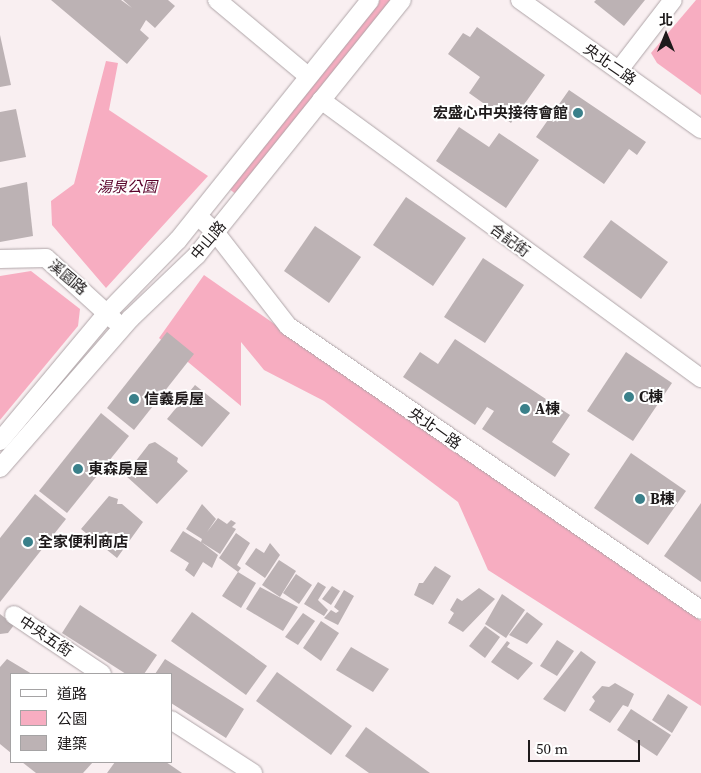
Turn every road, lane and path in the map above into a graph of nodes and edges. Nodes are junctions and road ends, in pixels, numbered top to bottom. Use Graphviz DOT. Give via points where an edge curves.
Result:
graph roads {
  1 [pos="217,0"];
  2 [pos="370,0"];
  3 [pos="402,0"];
  4 [pos="520,0"];
  5 [pos="673,0"];
  6 [pos="619,70"];
  7 [pos="308,76"];
  8 [pos="321,100"];
  9 [pos="701,129"];
  10 [pos="198,216"];
  11 [pos="215,232"];
  12 [pos="0,259"];
  13 [pos="107,313"];
  14 [pos="122,328"];
  15 [pos="701,378"];
  16 [pos="0,441"];
  17 [pos="0,468"];
  18 [pos="701,610"];
  19 [pos="14,615"];
  20 [pos="101,673"];
  21 [pos="172,721"];
  22 [pos="253,773"];
  1 -- 7 [label="street"];
  2 -- 7 [label="street, 中山路"];
  3 -- 8 [label="street, 中山路"];
  4 -- 6 [label="street, 央北二路"];
  5 -- 6 [label="street"];
  6 -- 9 [label="street, 央北二路"];
  7 -- 10 [label="street, 中山路"];
  8 -- 11 [label="street, 中山路"];
  8 -- 15 [label="street, 合記街"];
  10 -- 11 [label="street, 央北一路"];
  10 -- 13 [label="street, 中山路"];
  11 -- 14 [label="street, 中山路"];
  11 -- 18 [label="street, 央北一路" via="288,326"];
  12 -- 13 [label="street, 溪園路" via="46,258"];
  13 -- 14 [label="street, 溪園路"];
  13 -- 16 [label="street, 中山路"];
  14 -- 17 [label="street, 中山路"];
  19 -- 20 [label="street, 中央五街"];
  21 -- 22 [label="street"];
}
